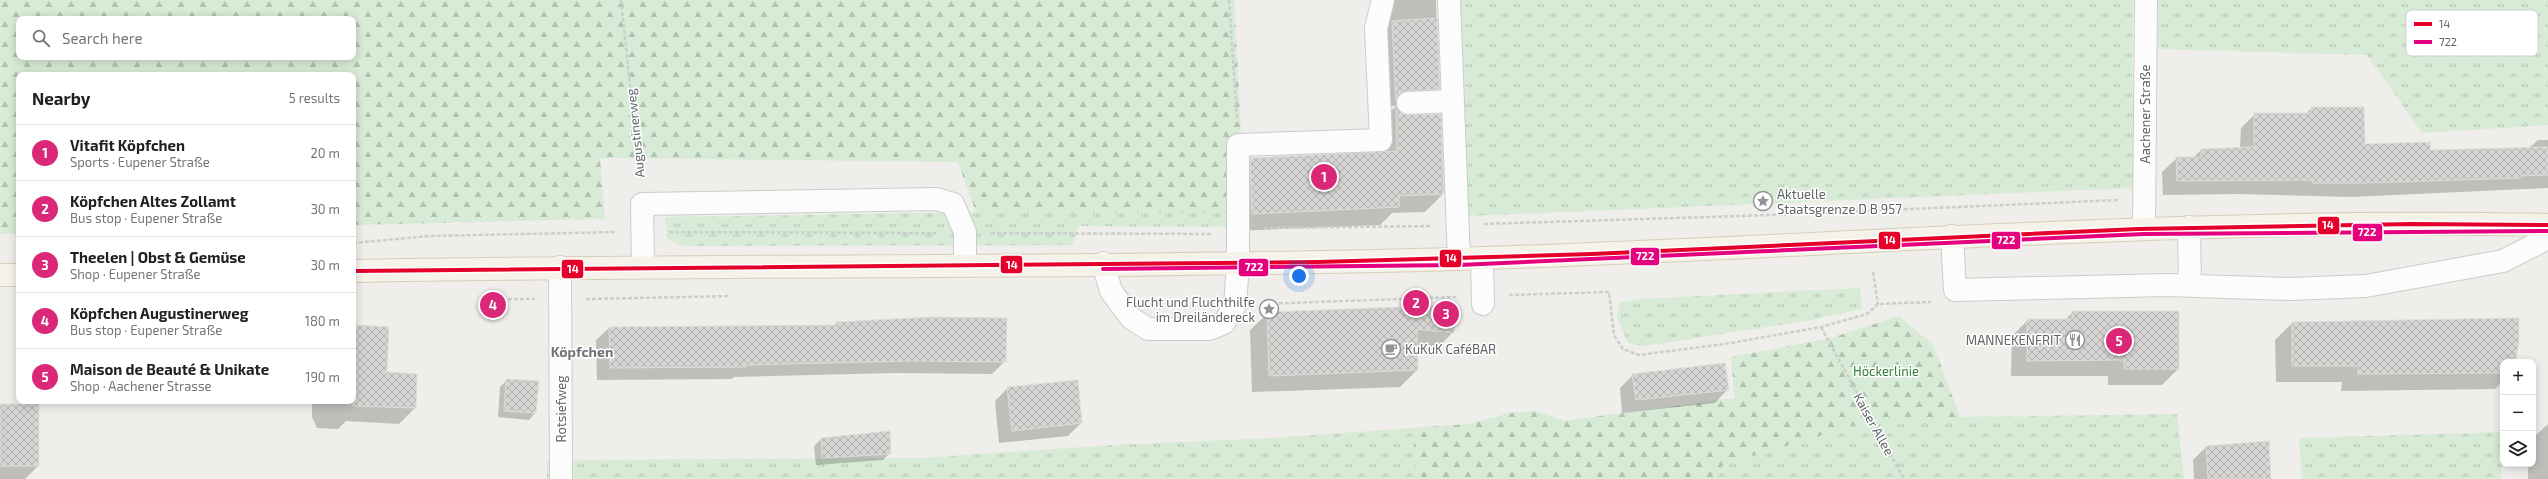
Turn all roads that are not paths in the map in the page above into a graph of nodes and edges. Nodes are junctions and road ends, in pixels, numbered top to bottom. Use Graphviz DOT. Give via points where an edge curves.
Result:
graph roads {
  1 [pos="1383,0"];
  2 [pos="1449,0"];
  3 [pos="2146,0"];
  4 [pos="1452,101"];
  5 [pos="1408,103"];
  6 [pos="2144,217"];
  7 [pos="2548,225"];
  8 [pos="2189,227"];
  9 [pos="1952,236"];
  10 [pos="2548,238"];
  11 [pos="1482,258"];
  12 [pos="1459,259"];
  13 [pos="1238,262"];
  14 [pos="1103,264"];
  15 [pos="966,265"];
  16 [pos="643,266"];
  17 [pos="560,267"];
  18 [pos="356,271"];
  19 [pos="0,275"];
  20 [pos="16,275"];
  21 [pos="2190,286"];
  22 [pos="1483,300"];
  23 [pos="561,479"];
  1 -- 13 [label="lane" via="1376,28 1381,140 1238,145"];
  2 -- 4 [label="lane"];
  3 -- 6 [label="lane, Aachener Straße"];
  4 -- 5 [label="lane"];
  4 -- 12 [label="lane"];
  6 -- 8 [label="main road"];
  6 -- 9 [label="main road"];
  7 -- 8 [label="main road"];
  8 -- 21 [label="lane"];
  9 -- 11 [label="main road"];
  9 -- 21 [label="lane" via="1955,290"];
  10 -- 21 [label="lane" via="2503,261 2366,286 2290,289"];
  11 -- 12 [label="main road"];
  11 -- 22 [label="lane"];
  12 -- 13 [label="main road"];
  13 -- 14 [label="main road"];
  13 -- 14 [label="lane" via="1235,305 1224,323 1208,329 1148,329 1131,318 1111,291"];
  14 -- 15 [label="main road"];
  15 -- 16 [label="main road"];
  15 -- 16 [label="lane" via="965,232 953,204 937,199 642,204"];
  16 -- 17 [label="main road"];
  17 -- 18 [label="main road"];
  17 -- 23 [label="lane, Rotsiefweg"];
  19 -- 20 [label="main road"];
}
